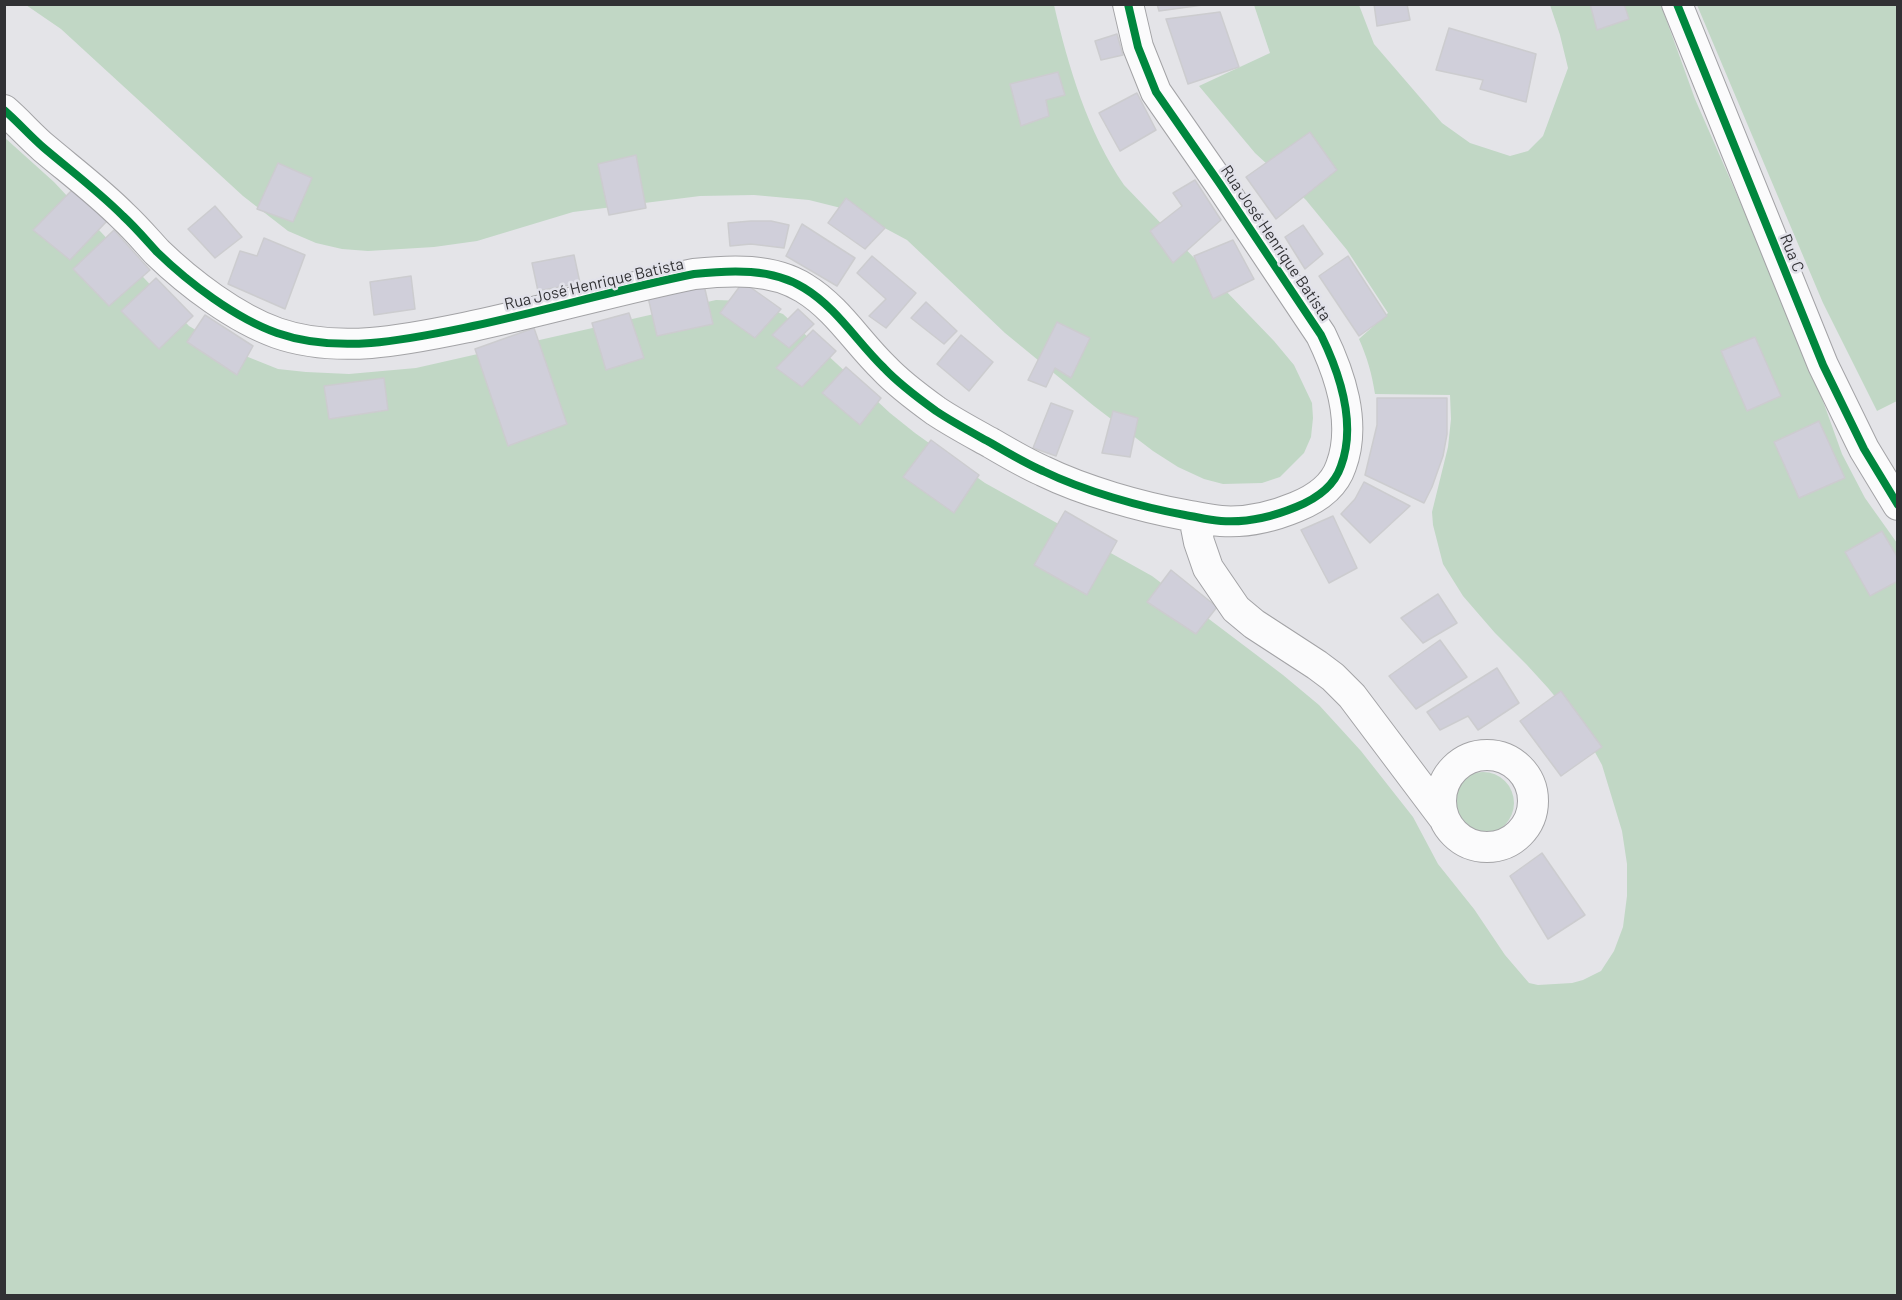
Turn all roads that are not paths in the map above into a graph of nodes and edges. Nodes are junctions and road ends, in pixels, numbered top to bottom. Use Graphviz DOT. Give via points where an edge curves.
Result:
graph roads {
  1 [pos="1128,4"];
  2 [pos="1677,4"];
  3 [pos="4,110"];
  4 [pos="1898,505"];
  5 [pos="1194,517"];
  6 [pos="1443,817"];
  1 -- 5 [label="street, Rua José Henrique Batista" via="1138,47 1156,92 1321,335 1338,374 1346,413 1346,448 1341,468 1329,487 1316,497 1266,518 1221,521"];
  2 -- 4 [label="street, Rua C" via="1823,365 1864,449"];
  3 -- 5 [label="street, Rua José Henrique Batista" via="198,287 277,333 347,344 381,342 506,319 694,274 746,271 770,275 803,287 821,300 884,368 964,428 1045,472 1120,500"];
  5 -- 6 [label="street" via="1208,568 1236,609 1317,665 1352,696"];
}
